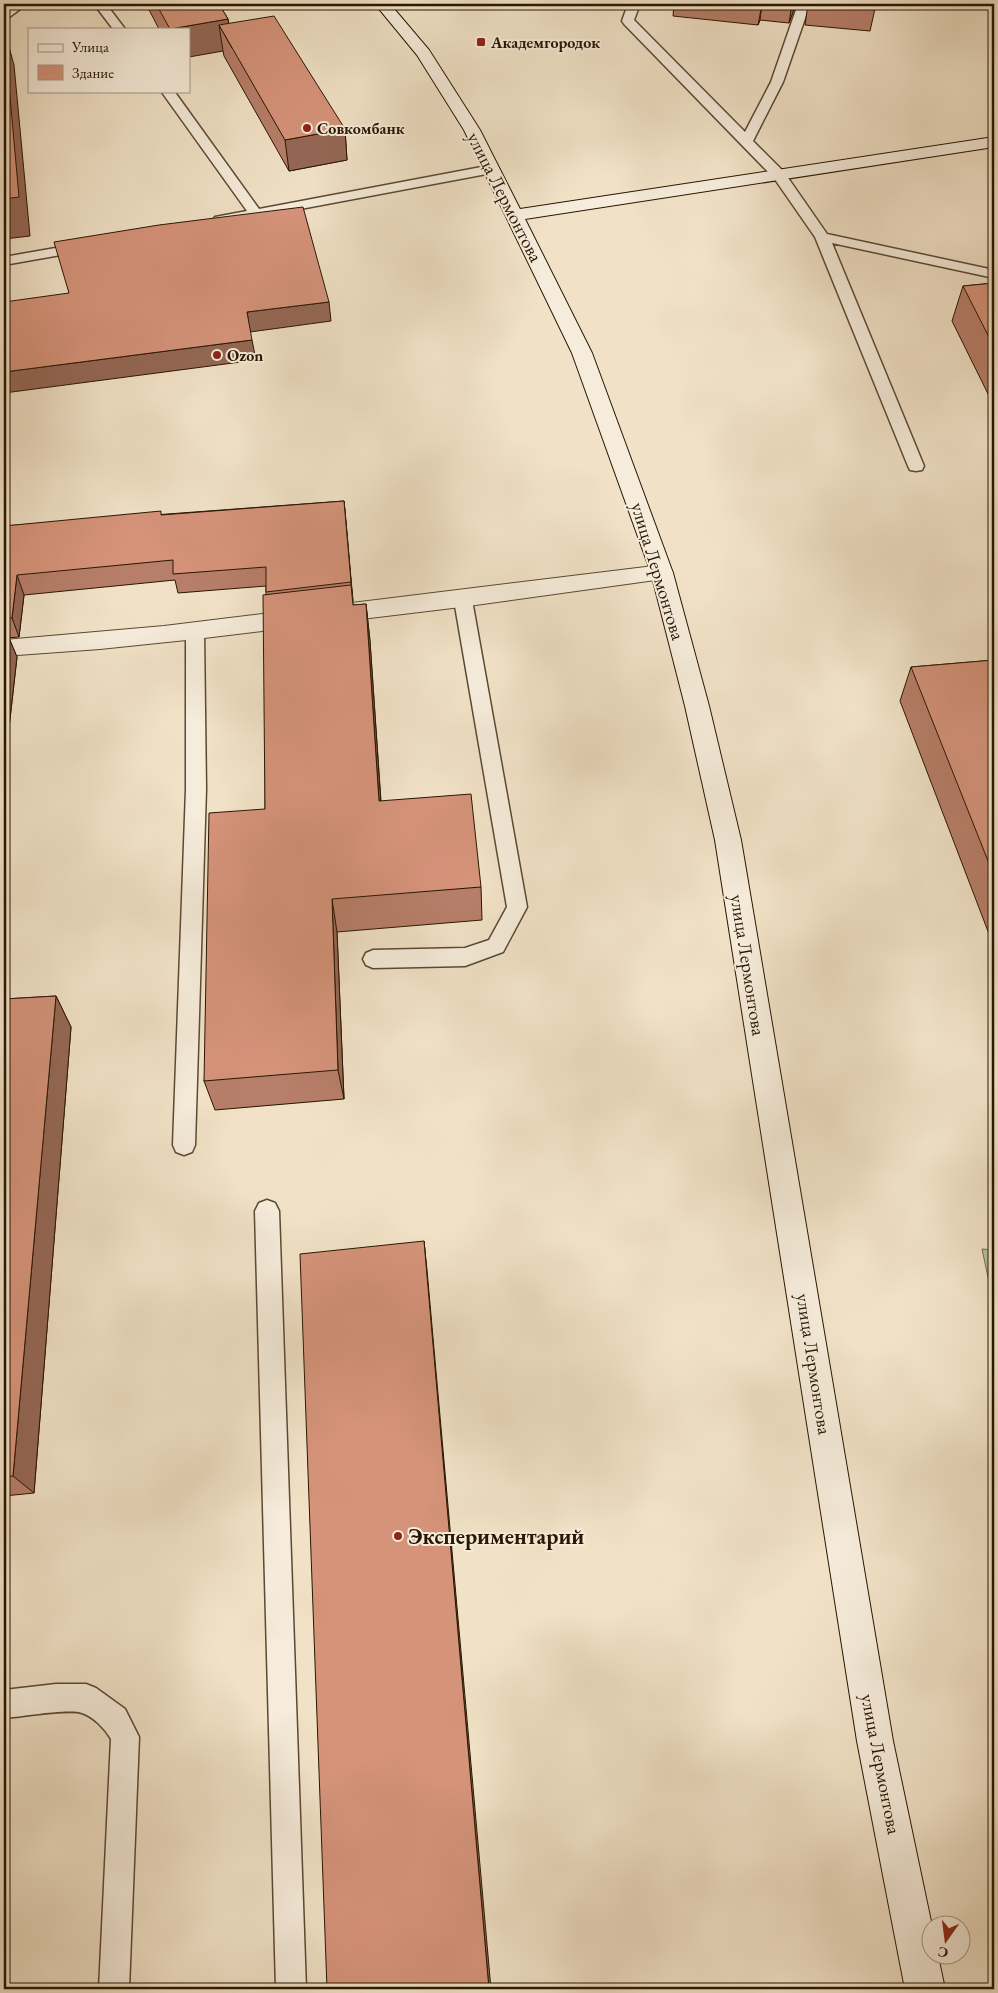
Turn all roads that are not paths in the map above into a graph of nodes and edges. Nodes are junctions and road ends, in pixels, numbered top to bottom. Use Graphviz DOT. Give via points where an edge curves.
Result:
graph roads {
  1 [pos="21,4"];
  2 [pos="100,4"];
  3 [pos="382,4"];
  4 [pos="634,4"];
  5 [pos="804,4"];
  6 [pos="4,16"];
  7 [pos="118,28"];
  8 [pos="168,92"];
  9 [pos="746,142"];
  10 [pos="994,142"];
  11 [pos="492,169"];
  12 [pos="779,175"];
  13 [pos="255,212"];
  14 [pos="515,215"];
  15 [pos="210,222"];
  16 [pos="822,237"];
  17 [pos="100,244"];
  18 [pos="4,260"];
  19 [pos="994,274"];
  20 [pos="916,466"];
  21 [pos="662,573"];
  22 [pos="463,600"];
  23 [pos="195,631"];
  24 [pos="4,648"];
  25 [pos="373,959"];
  26 [pos="184,1145"];
  27 [pos="267,1211"];
  28 [pos="4,1704"];
  29 [pos="114,1989"];
  30 [pos="290,1989"];
  31 [pos="925,1989"];
  1 -- 6 [label="lane"];
  2 -- 7 [label="lane"];
  3 -- 11 [label="main road, улица Лермонтова" via="422,53 472,130"];
  4 -- 9 [label="lane" via="628,21"];
  5 -- 9 [label="lane" via="777,82"];
  8 -- 13 [label="lane"];
  9 -- 12 [label="lane"];
  10 -- 12 [label="main road"];
  11 -- 13 [label="lane"];
  11 -- 14 [label="main road, улица Лермонтова"];
  12 -- 14 [label="main road"];
  12 -- 16 [label="lane"];
  13 -- 15 [label="lane"];
  14 -- 21 [label="main road, улица Лермонтова" via="582,353"];
  16 -- 19 [label="lane"];
  16 -- 20 [label="lane"];
  17 -- 18 [label="lane"];
  21 -- 22 [label="main road"];
  21 -- 31 [label="main road, улица Лермонтова" via="728,840 875,1741"];
  22 -- 23 [label="main road"];
  22 -- 25 [label="lane" via="517,907 496,946 465,957"];
  23 -- 24 [label="main road"];
  23 -- 26 [label="lane" via="195,797"];
  27 -- 30 [label="lane"];
  28 -- 29 [label="lane" via="86,1698 115,1719 125,1738"];
}
